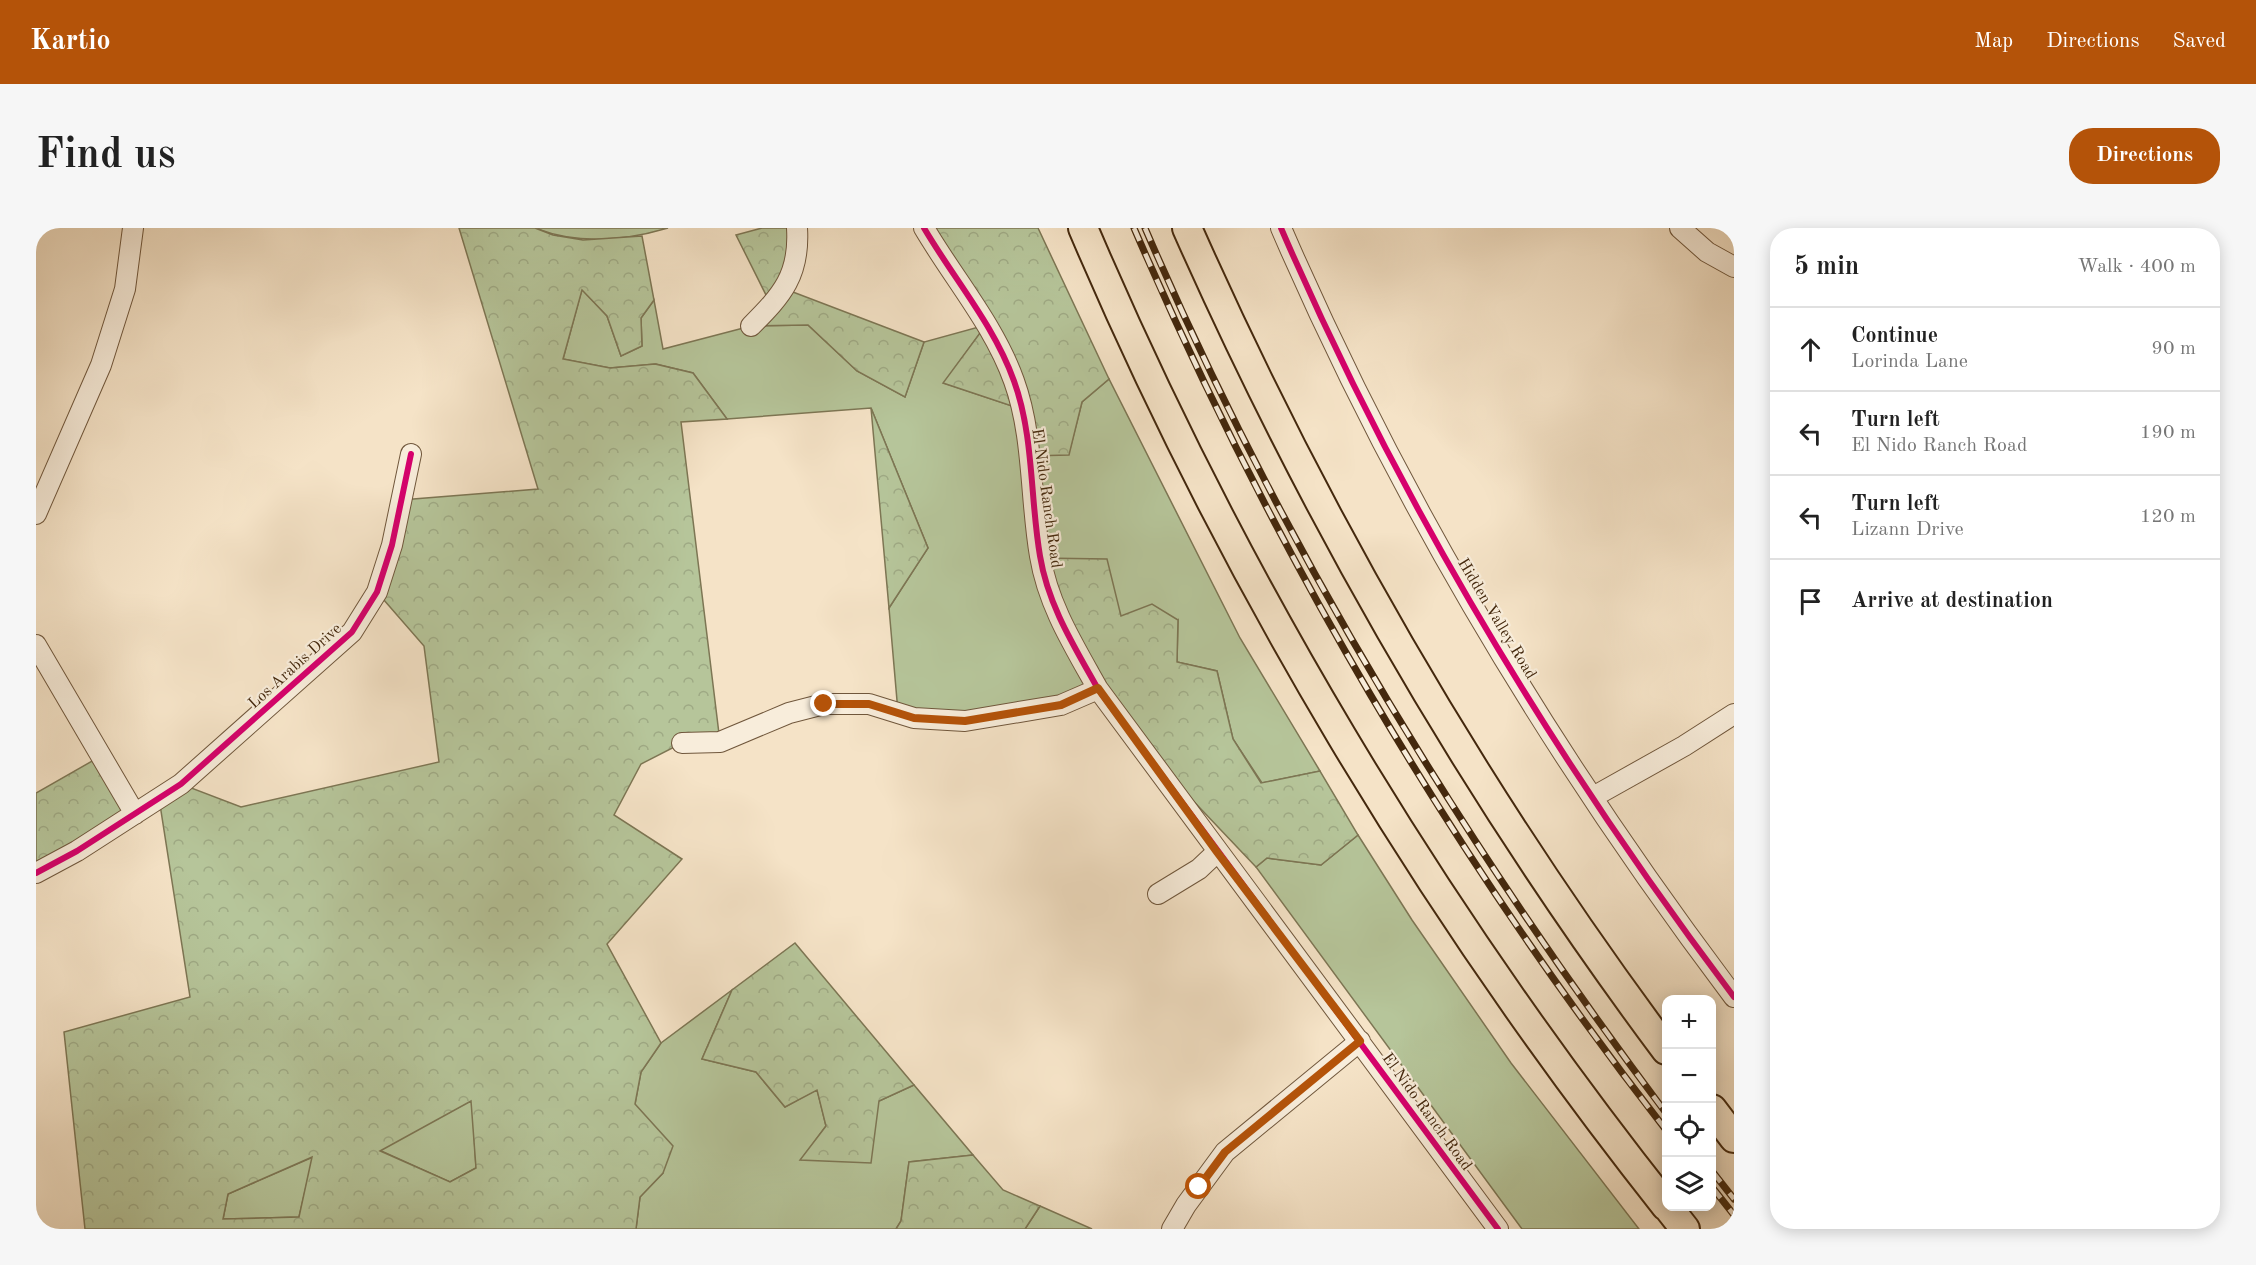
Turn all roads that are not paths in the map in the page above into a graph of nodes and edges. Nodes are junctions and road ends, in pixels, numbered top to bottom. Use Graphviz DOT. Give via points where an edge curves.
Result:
graph roads {
  1 [pos="133,228"];
  2 [pos="796,228"];
  3 [pos="924,228"];
  4 [pos="1083,228"];
  5 [pos="1187,228"];
  6 [pos="1281,228"];
  7 [pos="1680,228"];
  8 [pos="1734,267"];
  9 [pos="751,326"];
  10 [pos="411,454"];
  11 [pos="36,514"];
  12 [pos="36,645"];
  13 [pos="1098,688"];
  14 [pos="1734,714"];
  15 [pos="682,743"];
  16 [pos="1593,797"];
  17 [pos="135,814"];
  18 [pos="1217,852"];
  19 [pos="36,873"];
  20 [pos="1158,894"];
  21 [pos="1734,997"];
  22 [pos="1360,1041"];
  23 [pos="1665,1049"];
  24 [pos="1715,1103"];
  25 [pos="1716,1114"];
  26 [pos="1734,1122"];
  27 [pos="1734,1138"];
  28 [pos="1662,1200"];
  29 [pos="1671,1211"];
  30 [pos="1172,1229"];
  31 [pos="1498,1229"];
  32 [pos="1685,1229"];
  1 -- 11 [label="street" via="125,290 101,365"];
  2 -- 9 [label="street" via="796,266 784,289"];
  3 -- 13 [label="street, El Nido Ranch Road" via="986,325 1014,382 1026,430 1040,558 1054,609"];
  4 -- 28 [label="highway" via="1179,437 1333,721 1489,966"];
  5 -- 23 [label="highway" via="1289,444 1402,650 1526,850"];
  6 -- 16 [label="street, Hidden Valley Road" via="1366,411 1466,594"];
  7 -- 8 [label="street" via="1707,252"];
  10 -- 17 [label="street, Los Arabis Drive" via="392,545 376,592 352,632 181,784"];
  12 -- 17 [label="street"];
  13 -- 15 [label="street" via="1061,705 965,721 914,718 869,704 824,704 789,713 720,742"];
  13 -- 18 [label="street, El Nido Ranch Road"];
  14 -- 16 [label="street"];
  16 -- 21 [label="street, Hidden Valley Road"];
  17 -- 19 [label="street, Los Arabis Drive"];
  18 -- 20 [label="street" via="1199,869"];
  18 -- 22 [label="street, El Nido Ranch Road"];
  22 -- 30 [label="street" via="1225,1152"];
  22 -- 31 [label="street, El Nido Ranch Road"];
  24 -- 26 [label="highway"];
  25 -- 27 [label="highway"];
  29 -- 32 [label="highway"];
}
